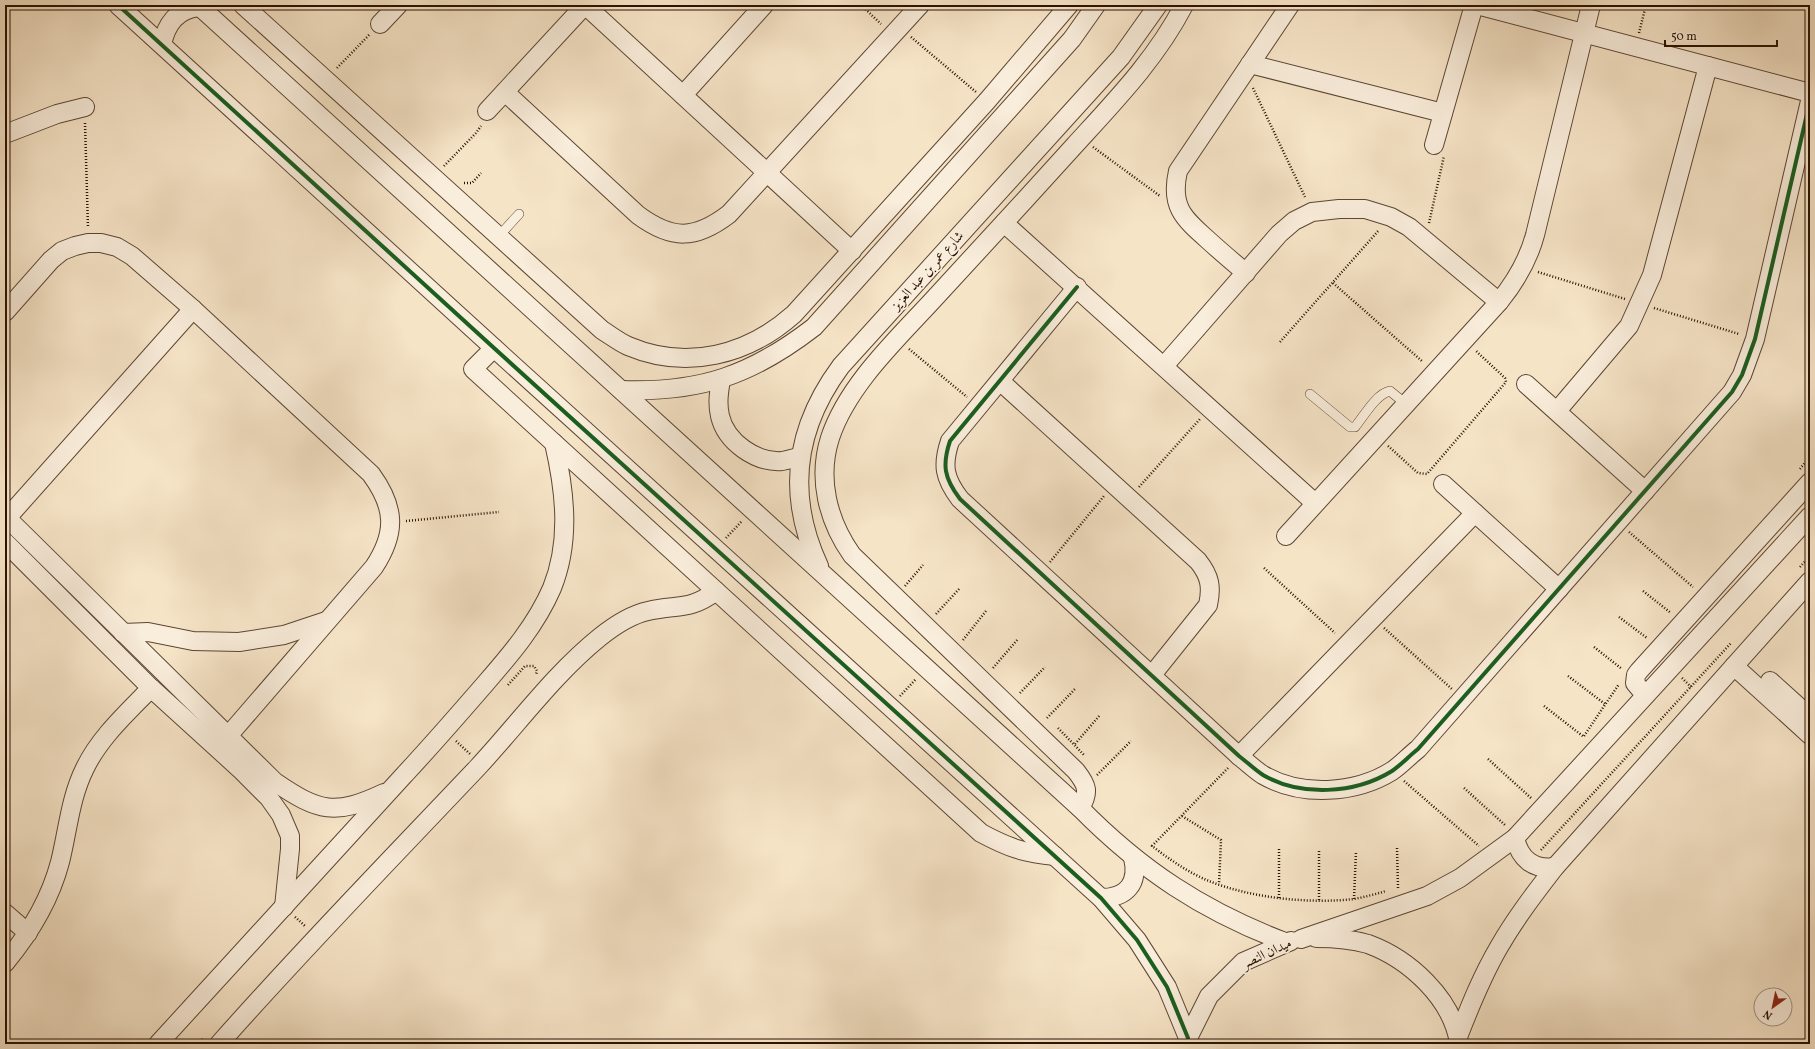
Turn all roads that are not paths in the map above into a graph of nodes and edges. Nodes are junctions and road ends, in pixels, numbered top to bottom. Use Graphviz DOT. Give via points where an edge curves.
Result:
graph roads {
  1 [pos="118,5"];
  2 [pos="243,5"];
  3 [pos="398,5"];
  4 [pos="585,5"];
  5 [pos="764,5"];
  6 [pos="920,5"];
  7 [pos="1069,5"];
  8 [pos="1096,5"];
  9 [pos="1158,5"];
  10 [pos="1184,5"];
  11 [pos="1290,5"];
  12 [pos="1474,5"];
  13 [pos="1477,5"];
  14 [pos="1591,5"];
  15 [pos="199,6"];
  16 [pos="380,24"];
  17 [pos="1584,33"];
  18 [pos="162,45"];
  19 [pos="1250,64"];
  20 [pos="1708,66"];
  21 [pos="1103,78"];
  22 [pos="505,92"];
  23 [pos="1810,93"];
  24 [pos="1122,94"];
  25 [pos="683,95"];
  26 [pos="1810,101"];
  27 [pos="85,107"];
  28 [pos="487,111"];
  29 [pos="1443,114"];
  30 [pos="5,134"];
  31 [pos="1434,145"];
  32 [pos="942,151"];
  33 [pos="958,165"];
  34 [pos="766,172"];
  35 [pos="458,201"];
  36 [pos="518,214"];
  37 [pos="437,222"];
  38 [pos="1004,223"];
  39 [pos="498,237"];
  40 [pos="852,251"];
  41 [pos="1246,273"];
  42 [pos="1077,287"];
  43 [pos="1499,302"];
  44 [pos="193,309"];
  45 [pos="5,312"];
  46 [pos="886,317"];
  47 [pos="900,335"];
  48 [pos="494,348"];
  49 [pos="1164,366"];
  50 [pos="721,379"];
  51 [pos="1000,381"];
  52 [pos="1526,384"];
  53 [pos="621,390"];
  54 [pos="1310,394"];
  55 [pos="1406,404"];
  56 [pos="1557,411"];
  57 [pos="554,443"];
  58 [pos="800,457"];
  59 [pos="1804,477"];
  60 [pos="1443,484"];
  61 [pos="1645,491"];
  62 [pos="1316,503"];
  63 [pos="1476,513"];
  64 [pos="1810,516"];
  65 [pos="6,517"];
  66 [pos="1286,536"];
  67 [pos="5,542"];
  68 [pos="822,574"];
  69 [pos="1802,577"];
  70 [pos="1559,589"];
  71 [pos="716,591"];
  72 [pos="327,621"];
  73 [pos="123,633"];
  74 [pos="1738,661"];
  75 [pos="1152,675"];
  76 [pos="151,688"];
  77 [pos="1645,695"];
  78 [pos="1810,717"];
  79 [pos="1810,735"];
  80 [pos="228,736"];
  81 [pos="1239,756"];
  82 [pos="392,789"];
  83 [pos="1080,808"];
  84 [pos="1507,831"];
  85 [pos="1055,856"];
  86 [pos="1133,858"];
  87 [pos="1555,867"];
  88 [pos="1101,898"];
  89 [pos="284,907"];
  90 [pos="5,913"];
  91 [pos="28,934"];
  92 [pos="1293,941"];
  93 [pos="5,963"];
  94 [pos="1459,1040"];
  95 [pos="212,1041"];
  96 [pos="1188,1041"];
  97 [pos="158,1044"];
  1 -- 18 [label="street"];
  2 -- 35 [label="street"];
  3 -- 16 [label="street"];
  4 -- 22 [label="street"];
  4 -- 25 [label="street"];
  5 -- 25 [label="street"];
  6 -- 34 [label="street"];
  7 -- 32 [label="street"];
  8 -- 33 [label="street" via="1072,39"];
  9 -- 21 [label="street, شارع عمر بن عبد العزيز" via="1134,41"];
  10 -- 24 [label="street" via="1165,38"];
  11 -- 19 [label="street"];
  12 -- 29 [label="street"];
  13 -- 17 [label="street"];
  14 -- 17 [label="street"];
  15 -- 18 [label="street" via="178,14 164,33"];
  15 -- 37 [label="street"];
  17 -- 20 [label="street"];
  17 -- 43 [label="street" via="1535,235 1524,267"];
  18 -- 48 [label="street"];
  19 -- 29 [label="street"];
  19 -- 41 [label="street" via="1178,171 1175,184 1176,198 1187,222"];
  20 -- 23 [label="street"];
  20 -- 56 [label="street" via="1652,275 1640,303 1629,326"];
  21 -- 24 [label="street"];
  21 -- 46 [label="street, شارع عمر بن عبد العزيز"];
  22 -- 28 [label="street"];
  22 -- 34 [label="street" via="638,215 654,227 673,233 694,233 713,226 729,214"];
  24 -- 38 [label="street"];
  25 -- 34 [label="street"];
  26 -- 61 [label="street" via="1747,363 1732,392"];
  27 -- 30 [label="street" via="38,120"];
  29 -- 31 [label="street"];
  32 -- 33 [label="street"];
  32 -- 40 [label="street"];
  33 -- 50 [label="street" via="814,327 766,360"];
  34 -- 40 [label="street"];
  35 -- 37 [label="street"];
  35 -- 39 [label="street"];
  36 -- 39 [label="lane"];
  37 -- 53 [label="street"];
  38 -- 42 [label="street"];
  38 -- 47 [label="street"];
  39 -- 40 [label="street" via="602,330 628,346 657,355 688,358 740,349 763,338 794,314"];
  41 -- 43 [label="street" via="1279,234 1294,221 1312,212 1339,208 1365,209 1391,217 1409,227"];
  41 -- 49 [label="street"];
  42 -- 49 [label="street"];
  42 -- 51 [label="street"];
  43 -- 55 [label="street"];
  44 -- 45 [label="street" via="132,256 116,247 88,243 62,251 51,260"];
  44 -- 65 [label="street"];
  44 -- 72 [label="street" via="370,474 383,490 390,509 389,537 384,551"];
  46 -- 47 [label="street"];
  46 -- 58 [label="street, شارع عمر بن عبد العزيز" via="826,386 814,408"];
  47 -- 83 [label="street" via="861,382 836,422 830,440 825,473 825,498 832,519 843,542 862,566 1070,764 1086,786 1085,799"];
  48 -- 57 [label="street" via="474,369"];
  48 -- 85 [label="street"];
  49 -- 62 [label="street"];
  50 -- 53 [label="street" via="683,388"];
  50 -- 58 [label="street" via="718,399 721,418 730,435 744,449 762,458 781,461"];
  51 -- 75 [label="street" via="950,441 945,456 951,486 960,499"];
  51 -- 75 [label="street" via="1130,498 1206,571 1211,594 1208,605"];
  52 -- 56 [label="street"];
  53 -- 68 [label="street"];
  54 -- 55 [label="lane" via="1350,427 1355,426 1380,396 1387,392 1390,391"];
  55 -- 62 [label="street"];
  56 -- 61 [label="street"];
  57 -- 71 [label="street"];
  57 -- 82 [label="street" via="562,477 565,509 562,549 552,587 534,622 454,737"];
  58 -- 68 [label="street, شارع عمر بن عبد العزيز" via="798,487 802,518 810,547"];
  59 -- 77 [label="street" via="1636,675 1635,683"];
  60 -- 63 [label="street"];
  61 -- 70 [label="street"];
  62 -- 66 [label="street"];
  63 -- 70 [label="street"];
  63 -- 81 [label="street"];
  64 -- 77 [label="street"];
  65 -- 73 [label="street"];
  67 -- 76 [label="street"];
  68 -- 83 [label="street"];
  69 -- 74 [label="street"];
  70 -- 81 [label="street" via="1418,749 1392,771 1361,785 1322,790 1295,787 1263,775"];
  71 -- 85 [label="street" via="981,833 1004,846 1028,854"];
  71 -- 95 [label="street" via="707,599 693,605 649,610 633,616 599,638 475,758 267,990"];
  72 -- 73 [label="street" via="284,635 239,642 193,641 148,632"];
  72 -- 80 [label="street"];
  73 -- 80 [label="street"];
  74 -- 78 [label="street"];
  74 -- 79 [label="street"];
  74 -- 87 [label="street"];
  75 -- 81 [label="street"];
  76 -- 89 [label="street" via="240,769 269,798 281,815 290,836"];
  76 -- 91 [label="street" via="106,736 85,768 70,808 55,879"];
  77 -- 84 [label="street"];
  80 -- 82 [label="street" via="275,782 296,797 318,806 338,809 363,803"];
  82 -- 89 [label="street"];
  83 -- 86 [label="street"];
  84 -- 87 [label="street" via="1528,862 1546,868"];
  84 -- 92 [label="street" via="1460,878 1427,896"];
  85 -- 88 [label="street"];
  86 -- 88 [label="street" via="1136,868 1129,887 1112,898"];
  86 -- 92 [label="street" via="1199,903 1254,930"];
  87 -- 94 [label="street" via="1525,906 1499,947 1477,991"];
  88 -- 96 [label="street" via="1137,940 1167,987"];
  89 -- 97 [label="street"];
  90 -- 91 [label="street"];
  91 -- 93 [label="street"];
  92 -- 94 [label="street, ميدان النصر" via="1334,938 1367,944 1398,958 1424,980 1444,1006"];
  92 -- 96 [label="street, ميدان النصر" via="1243,962 1209,996"];
}
